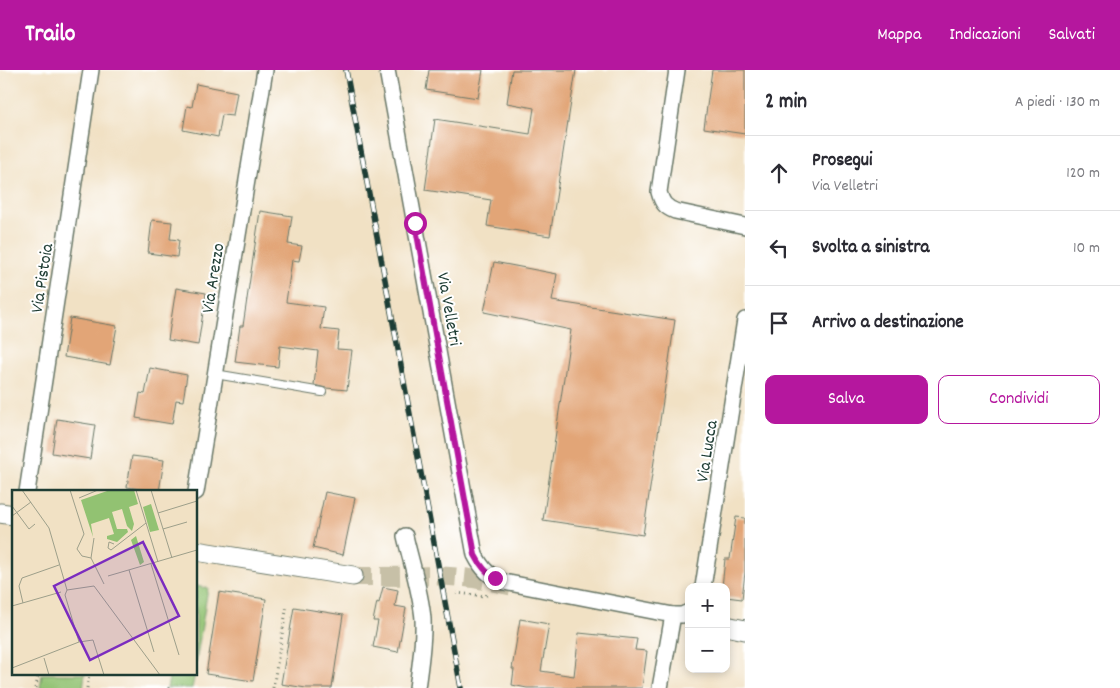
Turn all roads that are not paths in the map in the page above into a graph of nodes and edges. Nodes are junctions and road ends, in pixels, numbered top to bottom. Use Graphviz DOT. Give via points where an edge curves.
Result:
graph roads {
  1 [pos="92,70"];
  2 [pos="265,70"];
  3 [pos="387,70"];
  4 [pos="678,70"];
  5 [pos="745,226"];
  6 [pos="745,320"];
  7 [pos="215,374"];
  8 [pos="322,392"];
  9 [pos="27,490"];
  10 [pos="196,490"];
  11 [pos="405,536"];
  12 [pos="198,551"];
  13 [pos="353,576"];
  14 [pos="704,583"];
  15 [pos="685,613"];
  16 [pos="673,614"];
  17 [pos="730,627"];
  18 [pos="745,630"];
  19 [pos="417,688"];
  20 [pos="660,688"];
  1 -- 9 [label="street, Via Pistoia"];
  2 -- 7 [label="street, Via Arezzo"];
  3 -- 16 [label="street, Via Velletri" via="475,555 480,565 504,582"];
  4 -- 5 [label="street" via="659,192 661,202 675,211"];
  6 -- 14 [label="street, Via Lucca"];
  7 -- 8 [label="lane"];
  7 -- 10 [label="street, Via Arezzo"];
  11 -- 19 [label="street" via="422,617"];
  12 -- 13 [label="street"];
  15 -- 16 [label="street"];
  16 -- 20 [label="street"];
  17 -- 18 [label="street"];
}
